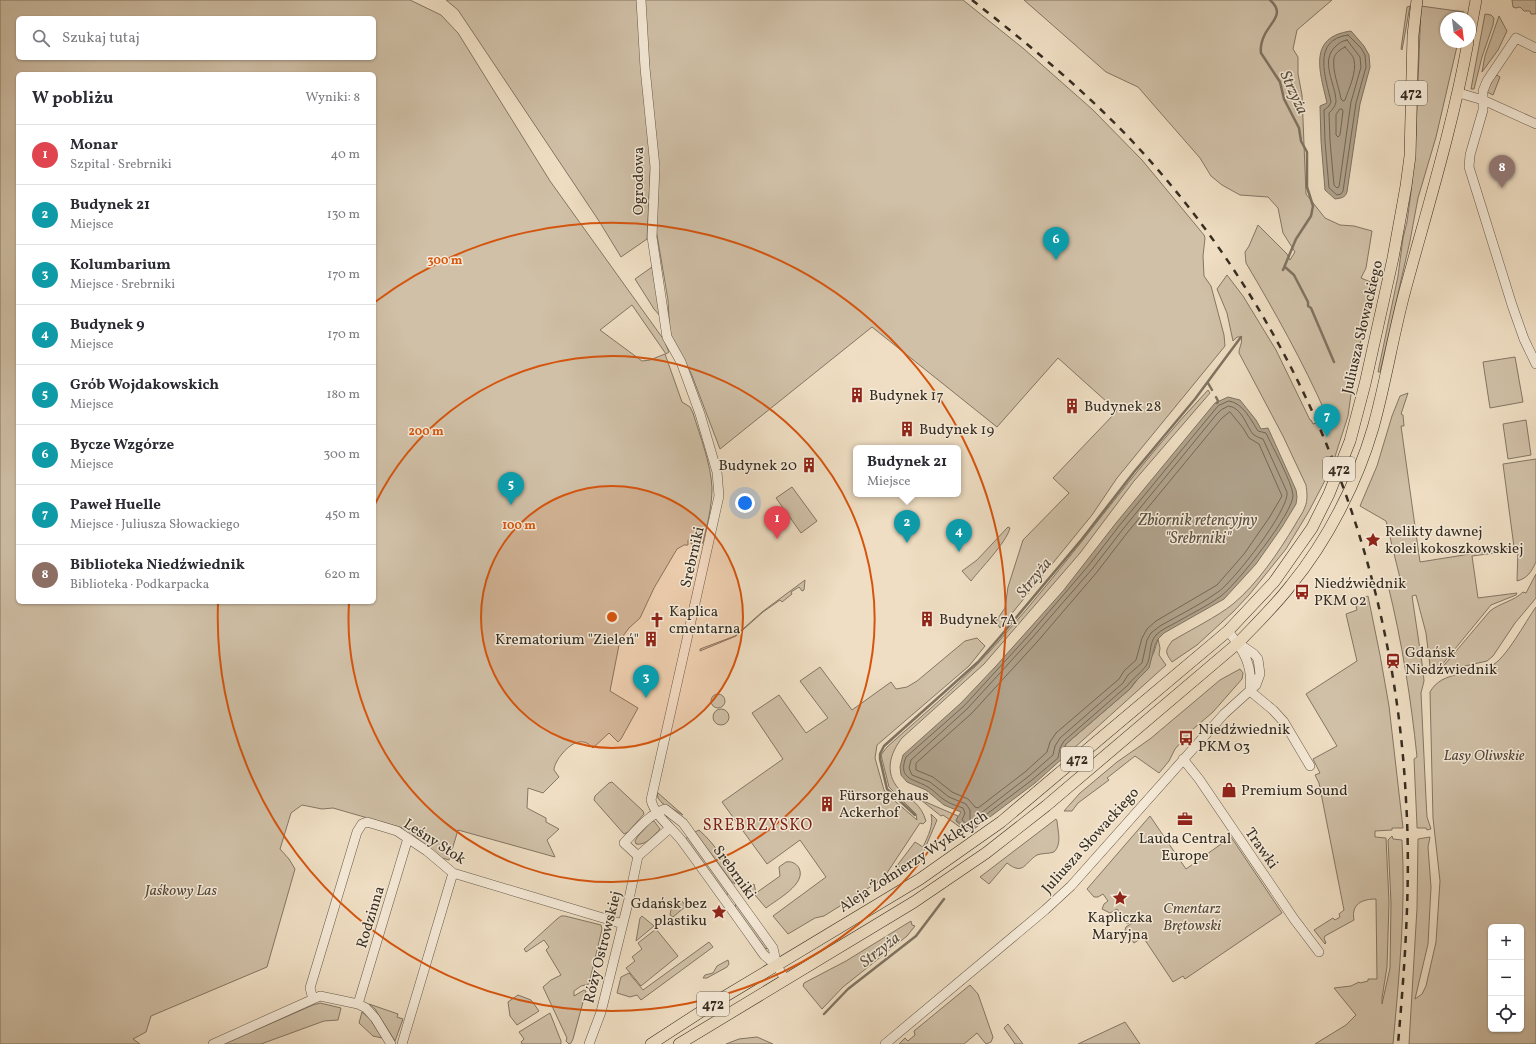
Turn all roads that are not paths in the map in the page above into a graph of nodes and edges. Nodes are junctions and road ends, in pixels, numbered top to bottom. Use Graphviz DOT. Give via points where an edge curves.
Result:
graph roads {
  1 [pos="641,0"];
  2 [pos="1417,0"];
  3 [pos="1476,0"];
  4 [pos="1474,12"];
  5 [pos="1467,48"];
  6 [pos="1536,48"];
  7 [pos="1459,93"];
  8 [pos="1479,98"];
  9 [pos="1536,124"];
  10 [pos="667,337"];
  11 [pos="1536,364"];
  12 [pos="1228,631"];
  13 [pos="1238,643"];
  14 [pos="1250,691"];
  15 [pos="1183,759"];
  16 [pos="1310,766"];
  17 [pos="657,812"];
  18 [pos="670,828"];
  19 [pos="408,838"];
  20 [pos="638,856"];
  21 [pos="453,873"];
  22 [pos="734,894"];
  23 [pos="725,901"];
  24 [pos="623,924"];
  25 [pos="1319,952"];
  26 [pos="777,966"];
  27 [pos="785,979"];
  28 [pos="313,999"];
  29 [pos="358,1004"];
  30 [pos="213,1044"];
  31 [pos="391,1044"];
  32 [pos="402,1044"];
  33 [pos="589,1044"];
  34 [pos="651,1044"];
  35 [pos="679,1044"];
  36 [pos="885,1044"];
  1 -- 10 [label="street, Ogrodowa" via="655,167 652,237"];
  2 -- 12 [label="main road, Juliusza Słowackiego / 472" via="1413,35 1410,156 1406,186 1376,339 1350,441 1312,528 1274,582"];
  3 -- 4 [label="main road"];
  5 -- 7 [label="main road, 472"];
  6 -- 8 [label="street" via="1516,38 1487,81"];
  7 -- 8 [label="street"];
  7 -- 13 [label="main road, 472" via="1400,308 1373,429 1356,474 1334,520 1311,559 1266,615"];
  8 -- 9 [label="street"];
  8 -- 11 [label="street" via="1483,110 1469,167 1512,305"];
  10 -- 17 [label="street, Srebrniki" via="681,362 700,414 716,472 719,496 651,800"];
  12 -- 13 [label="street"];
  12 -- 26 [label="main road, Aleja Żołnierzy Wyklętych / 472" via="1000,822 920,879"];
  13 -- 14 [label="street" via="1250,669"];
  13 -- 27 [label="main road, Aleja Żołnierzy Wyklętych / 472" via="1046,806 986,852 914,902"];
  14 -- 15 [label="street, Juliusza Słowackiego" via="1228,710"];
  14 -- 16 [label="street" via="1284,722"];
  15 -- 25 [label="street, Trawki"];
  15 -- 36 [label="street, Juliusza Słowackiego" via="1058,899"];
  17 -- 18 [label="street, Srebrniki"];
  17 -- 20 [label="street" via="624,843"];
  17 -- 22 [label="street, Srebrniki" via="665,809 683,823"];
  18 -- 20 [label="street"];
  18 -- 23 [label="street, Srebrniki"];
  19 -- 21 [label="street, Leśny Stok"];
  19 -- 28 [label="street, Leśny Stok" via="397,831 367,822 362,824 357,832 310,988"];
  19 -- 29 [label="street, Rodzinna"];
  20 -- 24 [label="street, Róży Ostrowskiej"];
  21 -- 24 [label="street, Leśny Stok"];
  21 -- 32 [label="street"];
  22 -- 23 [label="street"];
  22 -- 26 [label="street, Srebrniki" via="773,948"];
  23 -- 26 [label="street, Srebrniki" via="764,955"];
  24 -- 33 [label="street, Róży Ostrowskiej" via="601,1012"];
  26 -- 27 [label="street, Srebrniki"];
  26 -- 34 [label="main road, Aleja Żołnierzy Wyklętych / 472"];
  27 -- 35 [label="main road, Aleja Żołnierzy Wyklętych / 472"];
  28 -- 29 [label="street" via="320,996"];
  28 -- 30 [label="street"];
  29 -- 31 [label="street" via="375,1018"];
}
